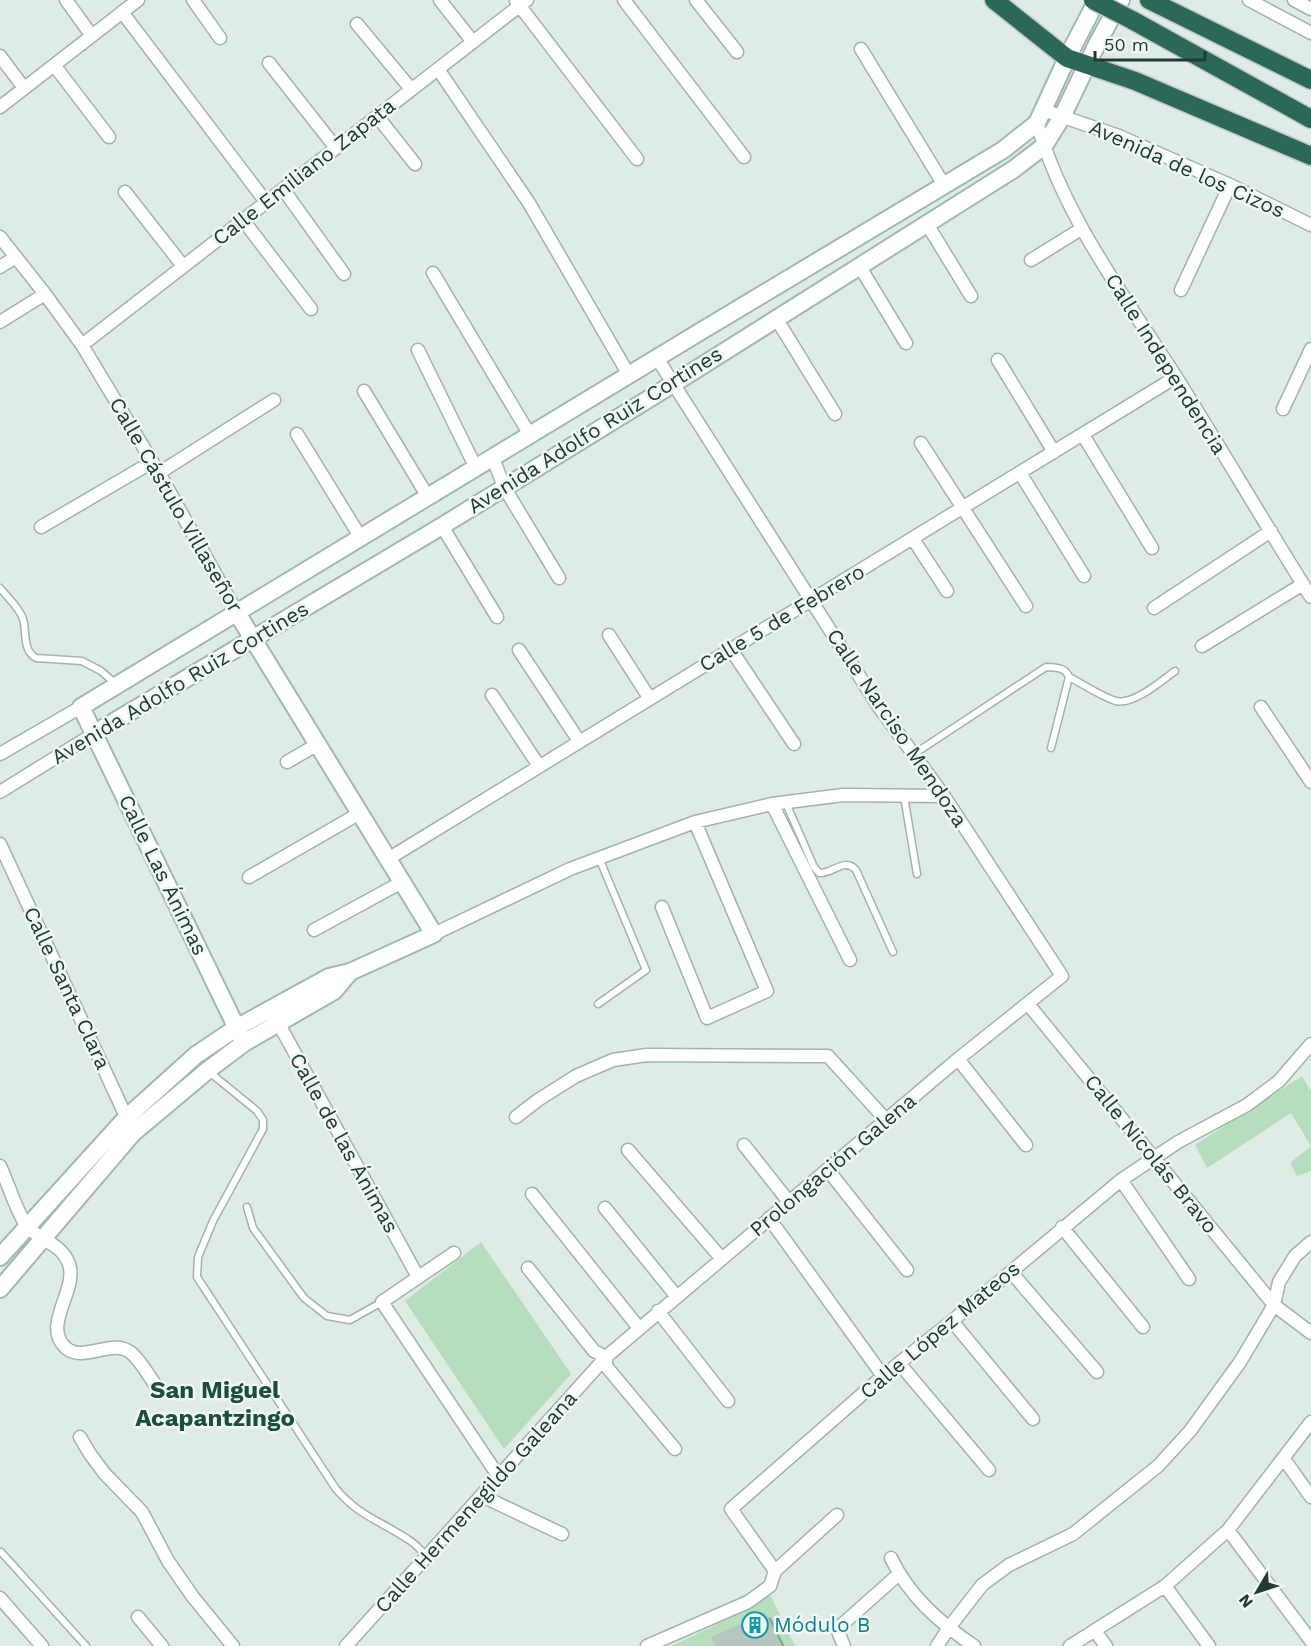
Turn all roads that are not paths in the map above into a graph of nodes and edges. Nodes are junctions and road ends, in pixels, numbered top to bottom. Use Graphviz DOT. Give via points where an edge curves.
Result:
graph roads {
  1 [pos="66,0"];
  2 [pos="138,0"];
  3 [pos="193,0"];
  4 [pos="440,0"];
  5 [pos="624,0"];
  6 [pos="696,0"];
  7 [pos="994,0"];
  8 [pos="1095,0"];
  9 [pos="1121,0"];
  10 [pos="1149,0"];
  11 [pos="1249,0"];
  12 [pos="1294,0"];
  13 [pos="521,2"];
  14 [pos="1311,9"];
  15 [pos="122,12"];
  16 [pos="357,24"];
  17 [pos="1311,33"];
  18 [pos="92,36"];
  19 [pos="220,38"];
  20 [pos="473,42"];
  21 [pos="861,50"];
  22 [pos="737,52"];
  23 [pos="0,56"];
  24 [pos="1067,58"];
  25 [pos="269,63"];
  26 [pos="54,65"];
  27 [pos="1087,65"];
  28 [pos="438,69"];
  29 [pos="1311,80"];
  30 [pos="24,88"];
  31 [pos="411,89"];
  32 [pos="0,107"];
  33 [pos="377,116"];
  34 [pos="1040,117"];
  35 [pos="1062,117"];
  36 [pos="1311,119"];
  37 [pos="109,137"];
  38 [pos="1044,146"];
  39 [pos="336,148"];
  40 [pos="1003,150"];
  41 [pos="744,156"];
  42 [pos="1311,156"];
  43 [pos="637,159"];
  44 [pos="415,164"];
  45 [pos="1014,169"];
  46 [pos="944,185"];
  47 [pos="1230,185"];
  48 [pos="125,192"];
  49 [pos="286,193"];
  50 [pos="266,202"];
  51 [pos="243,220"];
  52 [pos="927,224"];
  53 [pos="1311,225"];
  54 [pos="1081,229"];
  55 [pos="0,237"];
  56 [pos="16,257"];
  57 [pos="1031,260"];
  58 [pos="183,266"];
  59 [pos="0,267"];
  60 [pos="860,267"];
  61 [pos="434,273"];
  62 [pos="344,274"];
  63 [pos="1181,290"];
  64 [pos="45,294"];
  65 [pos="971,296"];
  66 [pos="311,309"];
  67 [pos="723,318"];
  68 [pos="776,318"];
  69 [pos="0,322"];
  70 [pos="738,342"];
  71 [pos="906,343"];
  72 [pos="82,345"];
  73 [pos="1311,349"];
  74 [pos="418,350"];
  75 [pos="657,358"];
  76 [pos="998,360"];
  77 [pos="629,375"];
  78 [pos="1176,377"];
  79 [pos="674,384"];
  80 [pos="364,391"];
  81 [pos="274,400"];
  82 [pos="1283,409"];
  83 [pos="835,414"];
  84 [pos="297,435"];
  85 [pos="530,435"];
  86 [pos="1083,435"];
  87 [pos="921,443"];
  88 [pos="1054,452"];
  89 [pos="493,458"];
  90 [pos="152,462"];
  91 [pos="476,468"];
  92 [pos="159,473"];
  93 [pos="1020,474"];
  94 [pos="504,487"];
  95 [pos="428,497"];
  96 [pos="964,507"];
  97 [pos="442,526"];
  98 [pos="40,527"];
  99 [pos="1271,531"];
  100 [pos="361,538"];
  101 [pos="913,539"];
  102 [pos="1152,548"];
  103 [pos="1084,576"];
  104 [pos="559,578"];
  105 [pos="1303,584"];
  106 [pos="0,588"];
  107 [pos="947,591"];
  108 [pos="1311,597"];
  109 [pos="811,599"];
  110 [pos="1026,606"];
  111 [pos="1154,608"];
  112 [pos="237,613"];
  113 [pos="497,616"];
  114 [pos="609,635"];
  115 [pos="254,639"];
  116 [pos="1202,646"];
  117 [pos="730,648"];
  118 [pos="519,650"];
  119 [pos="1175,671"];
  120 [pos="1069,677"];
  121 [pos="117,685"];
  122 [pos="492,695"];
  123 [pos="650,699"];
  124 [pos="81,707"];
  125 [pos="1261,707"];
  126 [pos="95,734"];
  127 [pos="579,741"];
  128 [pos="318,744"];
  129 [pos="794,744"];
  130 [pos="1052,748"];
  131 [pos="0,754"];
  132 [pos="914,754"];
  133 [pos="287,762"];
  134 [pos="539,766"];
  135 [pos="1311,782"];
  136 [pos="0,792"];
  137 [pos="944,795"];
  138 [pos="904,796"];
  139 [pos="786,802"];
  140 [pos="772,804"];
  141 [pos="360,813"];
  142 [pos="695,822"];
  143 [pos="0,844"];
  144 [pos="599,858"];
  145 [pos="388,859"];
  146 [pos="917,874"];
  147 [pos="249,877"];
  148 [pos="402,882"];
  149 [pos="662,907"];
  150 [pos="314,930"];
  151 [pos="434,934"];
  152 [pos="893,952"];
  153 [pos="850,960"];
  154 [pos="1062,976"];
  155 [pos="598,1004"];
  156 [pos="1028,1004"];
  157 [pos="275,1015"];
  158 [pos="236,1028"];
  159 [pos="244,1043"];
  160 [pos="1311,1044"];
  161 [pos="958,1059"];
  162 [pos="208,1070"];
  163 [pos="126,1118"];
  164 [pos="516,1118"];
  165 [pos="887,1120"];
  166 [pos="133,1133"];
  167 [pos="744,1145"];
  168 [pos="1026,1145"];
  169 [pos="628,1150"];
  170 [pos="1155,1158"];
  171 [pos="0,1166"];
  172 [pos="828,1170"];
  173 [pos="1121,1180"];
  174 [pos="532,1194"];
  175 [pos="789,1202"];
  176 [pos="248,1207"];
  177 [pos="605,1208"];
  178 [pos="769,1218"];
  179 [pos="27,1226"];
  180 [pos="1062,1227"];
  181 [pos="44,1238"];
  182 [pos="1311,1242"];
  183 [pos="454,1253"];
  184 [pos="0,1257"];
  185 [pos="722,1258"];
  186 [pos="528,1268"];
  187 [pos="907,1270"];
  188 [pos="1011,1272"];
  189 [pos="418,1277"];
  190 [pos="1189,1279"];
  191 [pos="0,1289"];
  192 [pos="677,1297"];
  193 [pos="382,1302"];
  194 [pos="1274,1305"];
  195 [pos="658,1311"];
  196 [pos="952,1321"];
  197 [pos="639,1328"];
  198 [pos="1143,1328"];
  199 [pos="1311,1333"];
  200 [pos="606,1358"];
  201 [pos="899,1363"];
  202 [pos="1097,1372"];
  203 [pos="883,1376"];
  204 [pos="160,1392"];
  205 [pos="728,1401"];
  206 [pos="1033,1419"];
  207 [pos="1311,1422"];
  208 [pos="80,1437"];
  209 [pos="675,1449"];
  210 [pos="1284,1459"];
  211 [pos="988,1470"];
  212 [pos="499,1477"];
  213 [pos="482,1496"];
  214 [pos="1311,1497"];
  215 [pos="837,1515"];
  216 [pos="1228,1530"];
  217 [pos="562,1534"];
  218 [pos="1,1552"];
  219 [pos="427,1557"];
  220 [pos="891,1558"];
  221 [pos="775,1570"];
  222 [pos="898,1574"];
  223 [pos="1165,1586"];
  224 [pos="0,1598"];
  225 [pos="138,1617"];
  226 [pos="948,1629"];
  227 [pos="1095,1631"];
  228 [pos="1311,1641"];
  229 [pos="42,1646"];
  230 [pos="86,1646"];
  231 [pos="162,1646"];
  232 [pos="233,1646"];
  233 [pos="346,1646"];
  234 [pos="647,1646"];
  235 [pos="844,1646"];
  236 [pos="938,1646"];
  237 [pos="974,1646"];
  238 [pos="1070,1646"];
  239 [pos="1106,1646"];
  240 [pos="1209,1646"];
  1 -- 18 [label="street"];
  2 -- 15 [label="street"];
  3 -- 19 [label="street"];
  4 -- 20 [label="street"];
  5 -- 41 [label="street"];
  6 -- 22 [label="street"];
  7 -- 24 [label="highway"];
  8 -- 24 [label="street, Avenida Adolfo Ruiz Cortines"];
  8 -- 36 [label="highway, bridge"];
  9 -- 27 [label="street, Avenida Adolfo Ruiz Cortines"];
  10 -- 29 [label="highway"];
  11 -- 17 [label="street"];
  12 -- 14 [label="street"];
  13 -- 20 [label="street, Calle Emiliano Zapata"];
  13 -- 43 [label="street"];
  15 -- 18 [label="street"];
  15 -- 50 [label="street"];
  16 -- 31 [label="street"];
  18 -- 26 [label="street"];
  20 -- 28 [label="street, Calle Emiliano Zapata"];
  21 -- 46 [label="street"];
  23 -- 30 [label="street"];
  24 -- 27 [label="highway"];
  24 -- 34 [label="street, Avenida Adolfo Ruiz Cortines"];
  25 -- 39 [label="street"];
  26 -- 30 [label="street"];
  26 -- 37 [label="street"];
  27 -- 35 [label="street, Avenida Adolfo Ruiz Cortines"];
  27 -- 42 [label="highway" via="1135,81"];
  28 -- 31 [label="street, Calle Emiliano Zapata"];
  28 -- 77 [label="street" via="529,203"];
  30 -- 32 [label="street"];
  31 -- 33 [label="street, Calle Emiliano Zapata"];
  33 -- 39 [label="street, Calle Emiliano Zapata"];
  33 -- 44 [label="street"];
  34 -- 35 [label="street, Avenida de los Cizos"];
  34 -- 38 [label="street, Calle Independencia"];
  34 -- 40 [label="street, Avenida Adolfo Ruiz Cortines"];
  35 -- 38 [label="street, Avenida Adolfo Ruiz Cortines"];
  35 -- 47 [label="street, Avenida de los Cizos" via="1119,136"];
  38 -- 45 [label="street, Avenida Adolfo Ruiz Cortines"];
  38 -- 54 [label="street, Calle Independencia"];
  39 -- 49 [label="street, Calle Emiliano Zapata"];
  40 -- 45 [label="street"];
  40 -- 46 [label="street, Avenida Adolfo Ruiz Cortines"];
  45 -- 52 [label="street, Avenida Adolfo Ruiz Cortines"];
  46 -- 67 [label="street, Avenida Adolfo Ruiz Cortines"];
  47 -- 53 [label="street, Avenida de los Cizos"];
  47 -- 63 [label="street"];
  48 -- 58 [label="street"];
  49 -- 50 [label="street, Calle Emiliano Zapata"];
  49 -- 62 [label="street"];
  50 -- 51 [label="street, Calle Emiliano Zapata"];
  51 -- 58 [label="street, Calle Emiliano Zapata"];
  51 -- 66 [label="street"];
  52 -- 60 [label="street, Avenida Adolfo Ruiz Cortines"];
  52 -- 65 [label="street"];
  54 -- 57 [label="street"];
  54 -- 78 [label="street, Calle Independencia"];
  55 -- 56 [label="street, Calle Cástulo Villaseñor"];
  56 -- 59 [label="street"];
  56 -- 64 [label="street, Calle Cástulo Villaseñor"];
  58 -- 72 [label="street, Calle Emiliano Zapata"];
  60 -- 68 [label="street, Avenida Adolfo Ruiz Cortines"];
  60 -- 71 [label="street"];
  61 -- 85 [label="street"];
  64 -- 69 [label="street"];
  64 -- 72 [label="street, Calle Cástulo Villaseñor"];
  67 -- 70 [label="street"];
  67 -- 75 [label="street, Avenida Adolfo Ruiz Cortines"];
  68 -- 70 [label="street, Avenida Adolfo Ruiz Cortines"];
  68 -- 83 [label="street"];
  70 -- 79 [label="street, Avenida Adolfo Ruiz Cortines"];
  72 -- 90 [label="street, Calle Cástulo Villaseñor"];
  73 -- 82 [label="street"];
  74 -- 91 [label="street"];
  75 -- 77 [label="street, Avenida Adolfo Ruiz Cortines"];
  75 -- 79 [label="street, Calle Narciso Mendoza"];
  76 -- 88 [label="street"];
  77 -- 85 [label="street, Avenida Adolfo Ruiz Cortines"];
  78 -- 86 [label="street, Calle 5 de Febrero"];
  78 -- 99 [label="street, Calle Independencia"];
  79 -- 94 [label="street, Avenida Adolfo Ruiz Cortines"];
  79 -- 109 [label="street, Calle Narciso Mendoza"];
  80 -- 95 [label="street"];
  81 -- 92 [label="street"];
  84 -- 100 [label="street"];
  85 -- 89 [label="street, Avenida Adolfo Ruiz Cortines"];
  86 -- 88 [label="street, Calle 5 de Febrero"];
  86 -- 102 [label="street"];
  87 -- 96 [label="street"];
  88 -- 93 [label="street, Calle 5 de Febrero"];
  89 -- 91 [label="street, Avenida Adolfo Ruiz Cortines"];
  89 -- 94 [label="street"];
  90 -- 92 [label="street, Calle Cástulo Villaseñor"];
  90 -- 98 [label="street"];
  91 -- 95 [label="street, Avenida Adolfo Ruiz Cortines"];
  92 -- 112 [label="street, Calle Cástulo Villaseñor"];
  93 -- 96 [label="street, Calle 5 de Febrero"];
  93 -- 103 [label="street"];
  94 -- 97 [label="street, Avenida Adolfo Ruiz Cortines"];
  94 -- 104 [label="street"];
  95 -- 100 [label="street, Avenida Adolfo Ruiz Cortines"];
  96 -- 101 [label="street, Calle 5 de Febrero"];
  96 -- 110 [label="street"];
  97 -- 113 [label="street"];
  97 -- 115 [label="street, Avenida Adolfo Ruiz Cortines"];
  99 -- 105 [label="street, Calle Independencia"];
  99 -- 111 [label="street"];
  100 -- 112 [label="street, Avenida Adolfo Ruiz Cortines"];
  101 -- 107 [label="street"];
  101 -- 109 [label="street, Calle 5 de Febrero"];
  105 -- 108 [label="street, Calle Independencia"];
  105 -- 116 [label="street"];
  106 -- 121 [label="lane" via="23,617 30,655 82,661"];
  109 -- 117 [label="street, Calle 5 de Febrero"];
  109 -- 132 [label="street, Calle Narciso Mendoza" via="879,707"];
  112 -- 115 [label="street, Calle Cástulo Villaseñor"];
  112 -- 121 [label="street, Avenida Adolfo Ruiz Cortines"];
  114 -- 123 [label="street"];
  115 -- 126 [label="street, Avenida Adolfo Ruiz Cortines"];
  115 -- 128 [label="street, Calle Cástulo Villaseñor"];
  117 -- 123 [label="street, Calle 5 de Febrero"];
  117 -- 129 [label="street"];
  118 -- 127 [label="street"];
  119 -- 120 [label="lane" via="1143,693 1116,701"];
  120 -- 130 [label="lane"];
  120 -- 132 [label="lane" via="1061,668 1047,667"];
  121 -- 124 [label="street, Avenida Adolfo Ruiz Cortines"];
  122 -- 134 [label="street"];
  123 -- 127 [label="street, Calle 5 de Febrero"];
  124 -- 126 [label="street, Calle Las Ánimas"];
  124 -- 131 [label="street, Avenida Adolfo Ruiz Cortines"];
  125 -- 135 [label="street"];
  126 -- 136 [label="street, Avenida Adolfo Ruiz Cortines"];
  126 -- 158 [label="street, Calle Las Ánimas"];
  127 -- 134 [label="street, Calle 5 de Febrero"];
  128 -- 133 [label="street"];
  128 -- 141 [label="street, Calle Cástulo Villaseñor"];
  132 -- 137 [label="street, Calle Narciso Mendoza"];
  134 -- 145 [label="street, Calle 5 de Febrero"];
  137 -- 138 [label="street"];
  137 -- 154 [label="street, Calle Narciso Mendoza"];
  138 -- 139 [label="street" via="843,795"];
  138 -- 146 [label="lane"];
  139 -- 140 [label="street"];
  139 -- 152 [label="lane" via="819,873 845,864 856,870"];
  140 -- 142 [label="street"];
  140 -- 153 [label="street"];
  141 -- 145 [label="street, Calle Cástulo Villaseñor"];
  141 -- 147 [label="street"];
  142 -- 144 [label="street"];
  142 -- 149 [label="street" via="767,991 707,1018"];
  143 -- 163 [label="street, Calle Santa Clara"];
  144 -- 151 [label="street"];
  144 -- 155 [label="lane" via="646,970"];
  145 -- 148 [label="street, Calle Cástulo Villaseñor"];
  148 -- 150 [label="street"];
  148 -- 151 [label="street, Calle Cástulo Villaseñor"];
  151 -- 157 [label="street" via="350,972 334,991"];
  154 -- 156 [label="street, Prolongación Galena"];
  156 -- 161 [label="street, Prolongación Galena"];
  156 -- 170 [label="street, Calle Nicolás Bravo"];
  157 -- 158 [label="street"];
  157 -- 159 [label="street"];
  157 -- 189 [label="street, Calle de las Ánimas"];
  158 -- 159 [label="street, Calle Las Ánimas"];
  158 -- 163 [label="street" via="196,1055"];
  159 -- 162 [label="street"];
  160 -- 170 [label="street" via="1279,1081 1247,1106"];
  161 -- 165 [label="street, Prolongación Galena"];
  161 -- 168 [label="street"];
  162 -- 166 [label="street"];
  162 -- 219 [label="lane" via="257,1111 263,1129 213,1221 198,1257 197,1277 336,1489 348,1503 411,1541"];
  163 -- 166 [label="street, Calle Santa Clara"];
  163 -- 179 [label="street"];
  164 -- 165 [label="street" via="567,1082 613,1060 647,1055 828,1056"];
  165 -- 172 [label="street, Prolongación Galena"];
  166 -- 181 [label="street"];
  167 -- 175 [label="street"];
  169 -- 185 [label="street"];
  170 -- 173 [label="street, Calle López Mateos"];
  170 -- 194 [label="street, Calle Nicolás Bravo"];
  171 -- 179 [label="street"];
  172 -- 175 [label="street, Prolongación Galena"];
  172 -- 187 [label="street"];
  173 -- 180 [label="street, Calle López Mateos"];
  173 -- 190 [label="street"];
  174 -- 197 [label="street"];
  175 -- 178 [label="street, Prolongación Galena"];
  176 -- 193 [label="lane" via="253,1228 304,1298 327,1316 350,1320"];
  177 -- 192 [label="street"];
  178 -- 185 [label="street, Prolongación Galena"];
  178 -- 203 [label="street"];
  179 -- 181 [label="street"];
  179 -- 184 [label="street"];
  180 -- 188 [label="street, Calle López Mateos"];
  180 -- 198 [label="street"];
  181 -- 191 [label="street"];
  181 -- 204 [label="street" via="60,1250 70,1266 57,1326 65,1348 76,1353 118,1347 131,1352"];
  182 -- 194 [label="street" via="1295,1256 1279,1282"];
  183 -- 189 [label="street"];
  185 -- 192 [label="street, Prolongación Galena"];
  186 -- 200 [label="street" via="594,1351"];
  188 -- 196 [label="street, Calle López Mateos"];
  188 -- 202 [label="street"];
  189 -- 193 [label="street"];
  192 -- 195 [label="street, Prolongación Galena"];
  193 -- 212 [label="street"];
  194 -- 199 [label="street, Calle Nicolás Bravo"];
  194 -- 226 [label="street" via="1240,1362 1190,1431 1158,1466 1073,1534 1009,1565 982,1585"];
  195 -- 197 [label="street, Prolongación Galena"];
  195 -- 205 [label="street"];
  196 -- 201 [label="street, Calle López Mateos"];
  196 -- 206 [label="street"];
  197 -- 200 [label="street, Prolongación Galena"];
  200 -- 209 [label="street" via="606,1366"];
  200 -- 212 [label="street, Calle Hermenegildo Galeana"];
  201 -- 203 [label="street, Calle López Mateos"];
  201 -- 211 [label="street"];
  203 -- 221 [label="street, Calle López Mateos" via="731,1509"];
  207 -- 210 [label="street"];
  208 -- 232 [label="street" via="105,1474 142,1512 168,1561"];
  210 -- 214 [label="street"];
  210 -- 216 [label="street"];
  212 -- 213 [label="street, Calle Hermenegildo Galeana"];
  213 -- 217 [label="street"];
  213 -- 219 [label="street, Calle Hermenegildo Galeana"];
  215 -- 221 [label="street"];
  216 -- 223 [label="street"];
  216 -- 228 [label="street"];
  218 -- 230 [label="lane"];
  219 -- 233 [label="street, Calle Hermenegildo Galeana"];
  220 -- 222 [label="street"];
  221 -- 234 [label="street" via="770,1586 748,1602"];
  222 -- 226 [label="street"];
  222 -- 235 [label="street" via="837,1629"];
  223 -- 227 [label="street"];
  223 -- 240 [label="street"];
  224 -- 229 [label="street"];
  225 -- 231 [label="street"];
  226 -- 236 [label="street"];
  226 -- 237 [label="street"];
  227 -- 238 [label="street"];
  227 -- 239 [label="street"];
}
